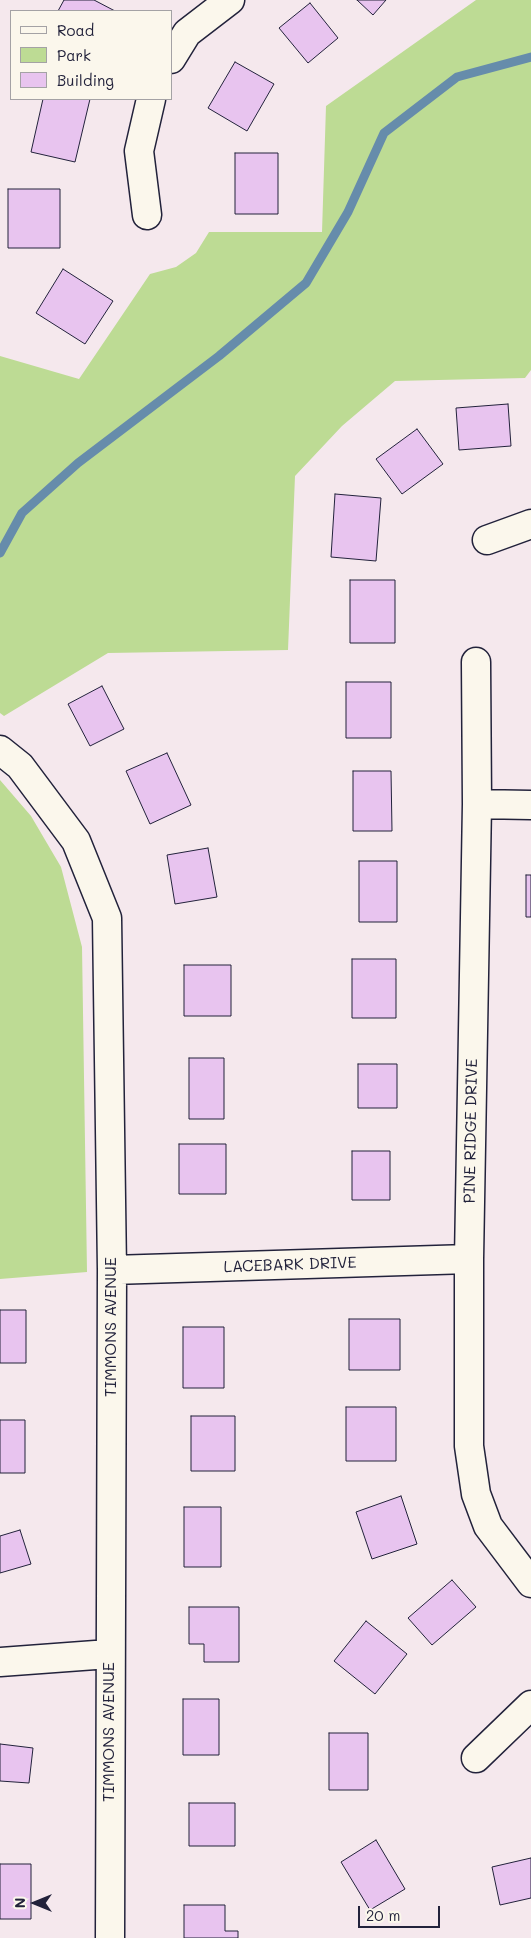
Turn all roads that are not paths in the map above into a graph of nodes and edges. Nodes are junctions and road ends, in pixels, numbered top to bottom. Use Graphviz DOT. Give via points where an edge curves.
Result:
graph roads {
  1 [pos="230,0"];
  2 [pos="172,57"];
  3 [pos="151,100"];
  4 [pos="147,215"];
  5 [pos="531,524"];
  6 [pos="487,540"];
  7 [pos="476,662"];
  8 [pos="0,750"];
  9 [pos="477,804"];
  10 [pos="531,804"];
  11 [pos="469,1258"];
  12 [pos="112,1270"];
  13 [pos="531,1583"];
  14 [pos="109,1654"];
  15 [pos="0,1662"];
  16 [pos="531,1705"];
  17 [pos="476,1758"];
  18 [pos="110,1938"];
  1 -- 2 [label="street" via="187,33"];
  3 -- 4 [label="street" via="139,151"];
  5 -- 6 [label="street"];
  7 -- 9 [label="street, PINE RIDGE DRIVE"];
  8 -- 12 [label="street, TIMMONS AVENUE" via="20,766 76,841 106,918"];
  9 -- 10 [label="street"];
  9 -- 11 [label="street, PINE RIDGE DRIVE"];
  11 -- 12 [label="street, LACEBARK DRIVE"];
  11 -- 13 [label="street, PINE RIDGE DRIVE" via="469,1446 476,1494 488,1526"];
  12 -- 14 [label="street, TIMMONS AVENUE"];
  14 -- 15 [label="street"];
  14 -- 18 [label="street, TIMMONS AVENUE"];
  16 -- 17 [label="street"];
}
